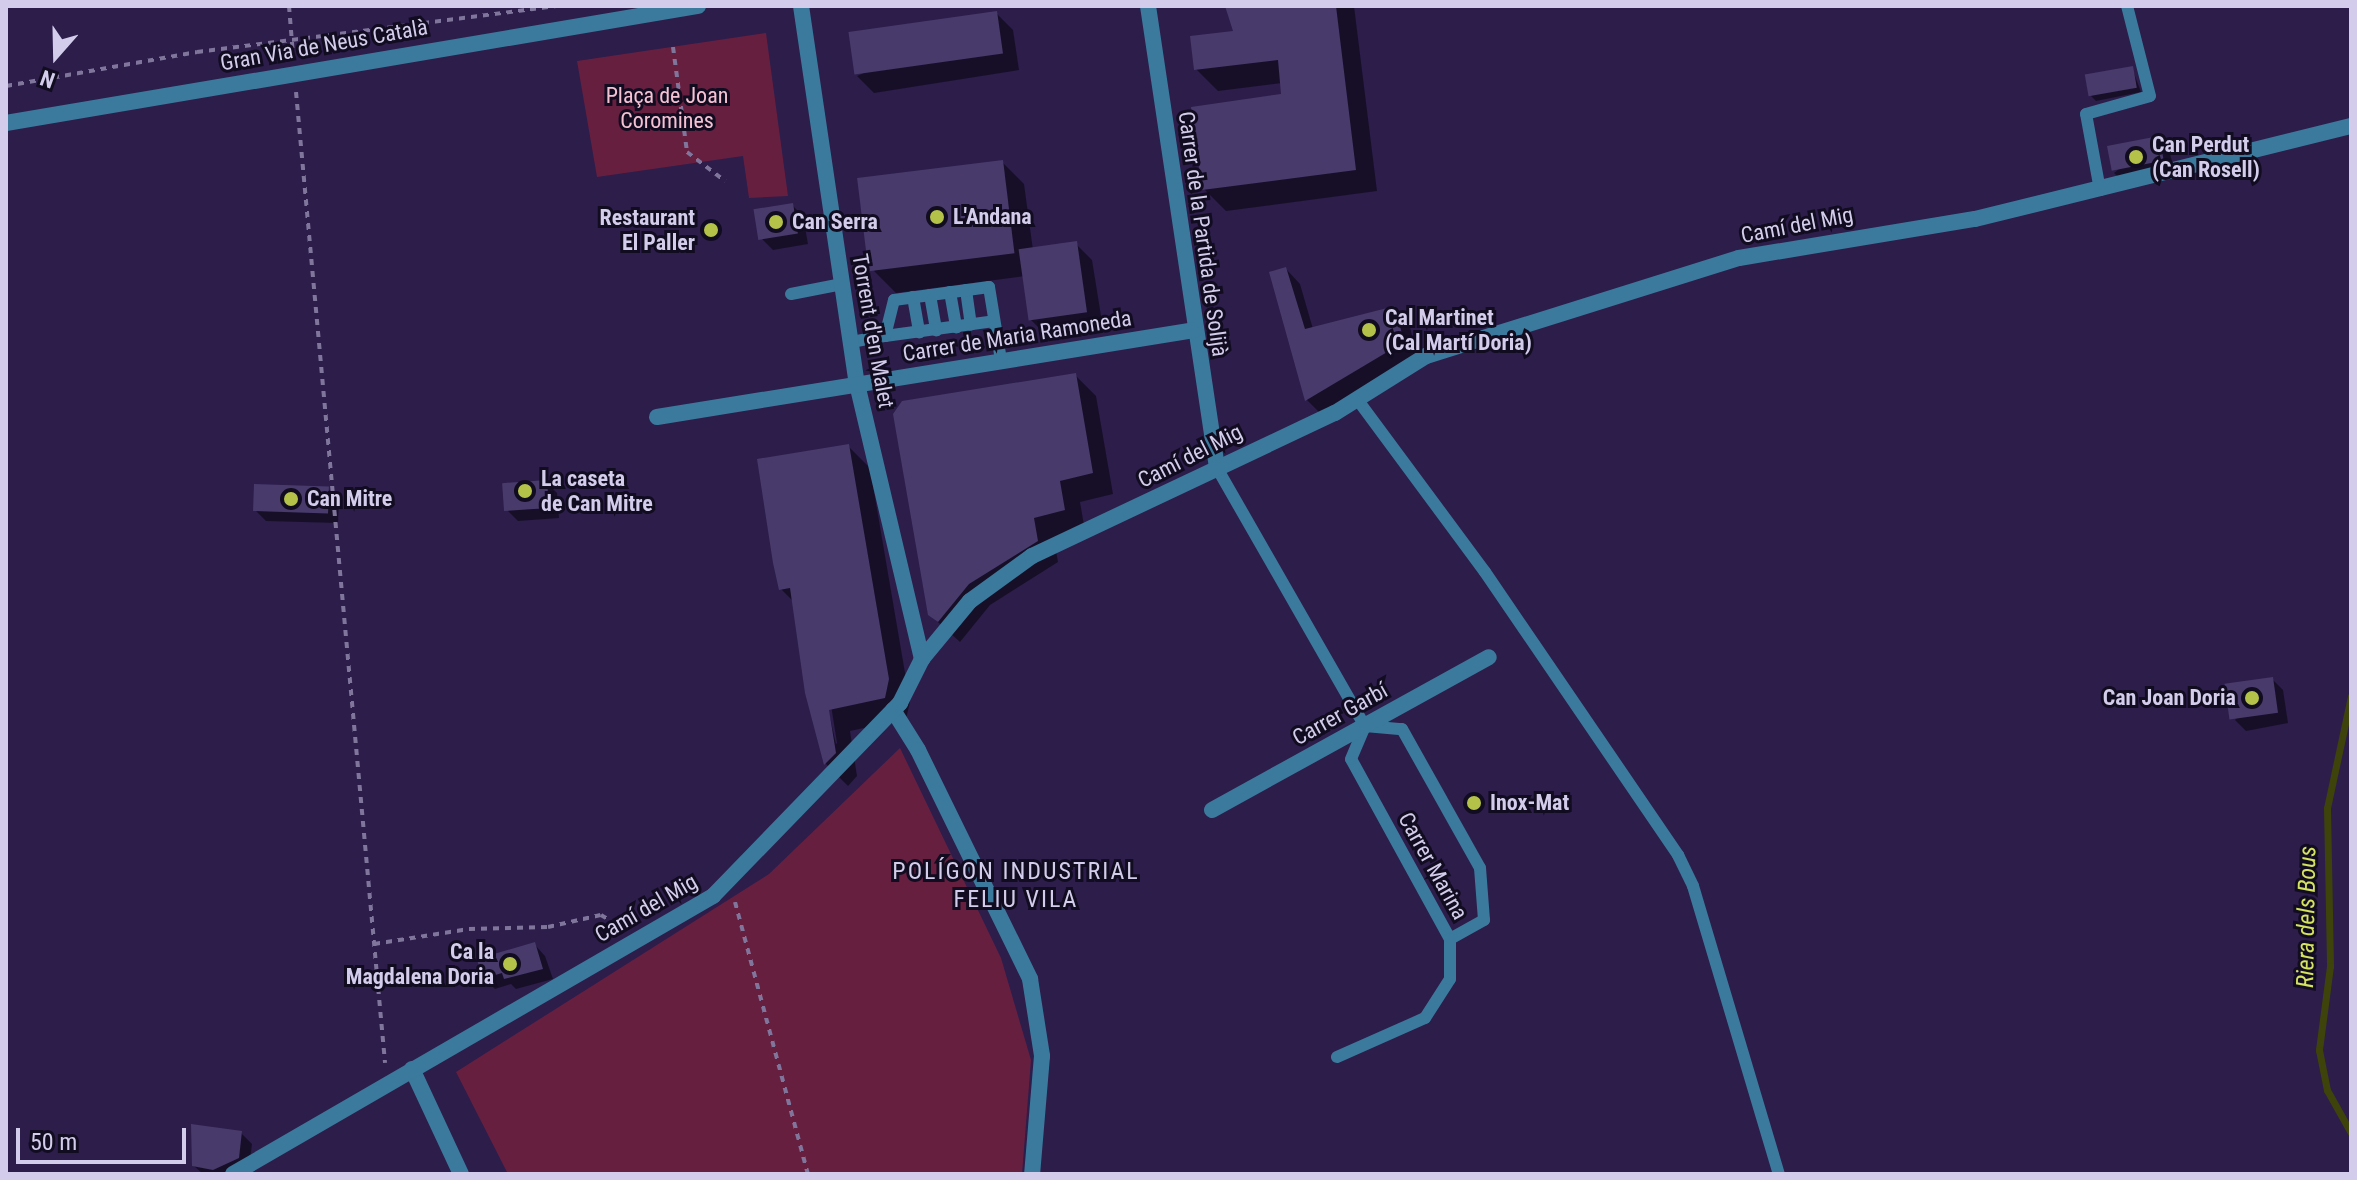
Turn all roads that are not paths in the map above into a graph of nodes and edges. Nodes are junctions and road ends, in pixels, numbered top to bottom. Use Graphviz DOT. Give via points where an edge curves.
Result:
graph roads {
  1 [pos="698,6"];
  2 [pos="801,6"];
  3 [pos="1148,6"];
  4 [pos="2127,6"];
  5 [pos="6,123"];
  6 [pos="2351,126"];
  7 [pos="2100,190"];
  8 [pos="842,284"];
  9 [pos="966,290"];
  10 [pos="950,292"];
  11 [pos="791,294"];
  12 [pos="930,295"];
  13 [pos="913,297"];
  14 [pos="994,321"];
  15 [pos="971,325"];
  16 [pos="956,327"];
  17 [pos="936,330"];
  18 [pos="1194,330"];
  19 [pos="919,332"];
  20 [pos="885,336"];
  21 [pos="851,342"];
  22 [pos="1001,360"];
  23 [pos="857,384"];
  24 [pos="1357,399"];
  25 [pos="657,417"];
  26 [pos="1217,468"];
  27 [pos="1489,657"];
  28 [pos="922,659"];
  29 [pos="893,710"];
  30 [pos="1365,726"];
  31 [pos="1212,810"];
  32 [pos="1450,939"];
  33 [pos="1337,1057"];
  34 [pos="412,1069"];
  35 [pos="233,1174"];
  36 [pos="461,1174"];
  37 [pos="1032,1174"];
  38 [pos="1779,1174"];
  1 -- 5 [label="street, Gran Via de Neus Català"];
  2 -- 8 [label="street, Torrent d'en Malet"];
  3 -- 18 [label="street, Carrer de la Partida de Solijà"];
  4 -- 7 [label="lane" via="2150,96 2086,114"];
  6 -- 7 [label="street, Camí del Mig"];
  7 -- 24 [label="street, Camí del Mig" via="1975,219 1739,258 1426,356"];
  8 -- 11 [label="lane"];
  8 -- 21 [label="street, Torrent d'en Malet"];
  9 -- 10 [label="lane"];
  9 -- 14 [label="lane" via="989,287"];
  9 -- 15 [label="lane"];
  10 -- 12 [label="lane"];
  10 -- 16 [label="lane"];
  12 -- 13 [label="lane"];
  12 -- 17 [label="lane"];
  13 -- 19 [label="lane"];
  13 -- 20 [label="lane" via="894,300"];
  14 -- 15 [label="lane"];
  14 -- 22 [label="lane"];
  15 -- 16 [label="lane"];
  16 -- 17 [label="lane"];
  17 -- 19 [label="lane"];
  18 -- 22 [label="street, Carrer de Maria Ramoneda"];
  18 -- 26 [label="street, Carrer de la Partida de Solijà"];
  19 -- 20 [label="lane"];
  20 -- 21 [label="lane"];
  21 -- 23 [label="street, Torrent d'en Malet"];
  22 -- 23 [label="street, Carrer de Maria Ramoneda"];
  23 -- 25 [label="street, Carrer de Maria Ramoneda"];
  23 -- 28 [label="street, Torrent d'en Malet"];
  24 -- 26 [label="street, Camí del Mig"];
  24 -- 38 [label="lane" via="1485,572 1678,855 1693,886"];
  26 -- 28 [label="street, Camí del Mig" via="1032,556 970,601"];
  26 -- 30 [label="lane"];
  27 -- 30 [label="street, Carrer Garbí"];
  28 -- 29 [label="street, Camí del Mig"];
  29 -- 34 [label="street, Camí del Mig" via="713,896"];
  29 -- 37 [label="street" via="918,750 1030,979 1042,1056"];
  30 -- 31 [label="street, Carrer Garbí"];
  30 -- 32 [label="lane, Carrer Marina" via="1351,759"];
  30 -- 32 [label="lane, Carrer Marina" via="1402,729 1480,868 1484,920"];
  32 -- 33 [label="lane" via="1450,979 1425,1018"];
  34 -- 35 [label="street, Camí del Mig"];
  34 -- 36 [label="street"];
}
